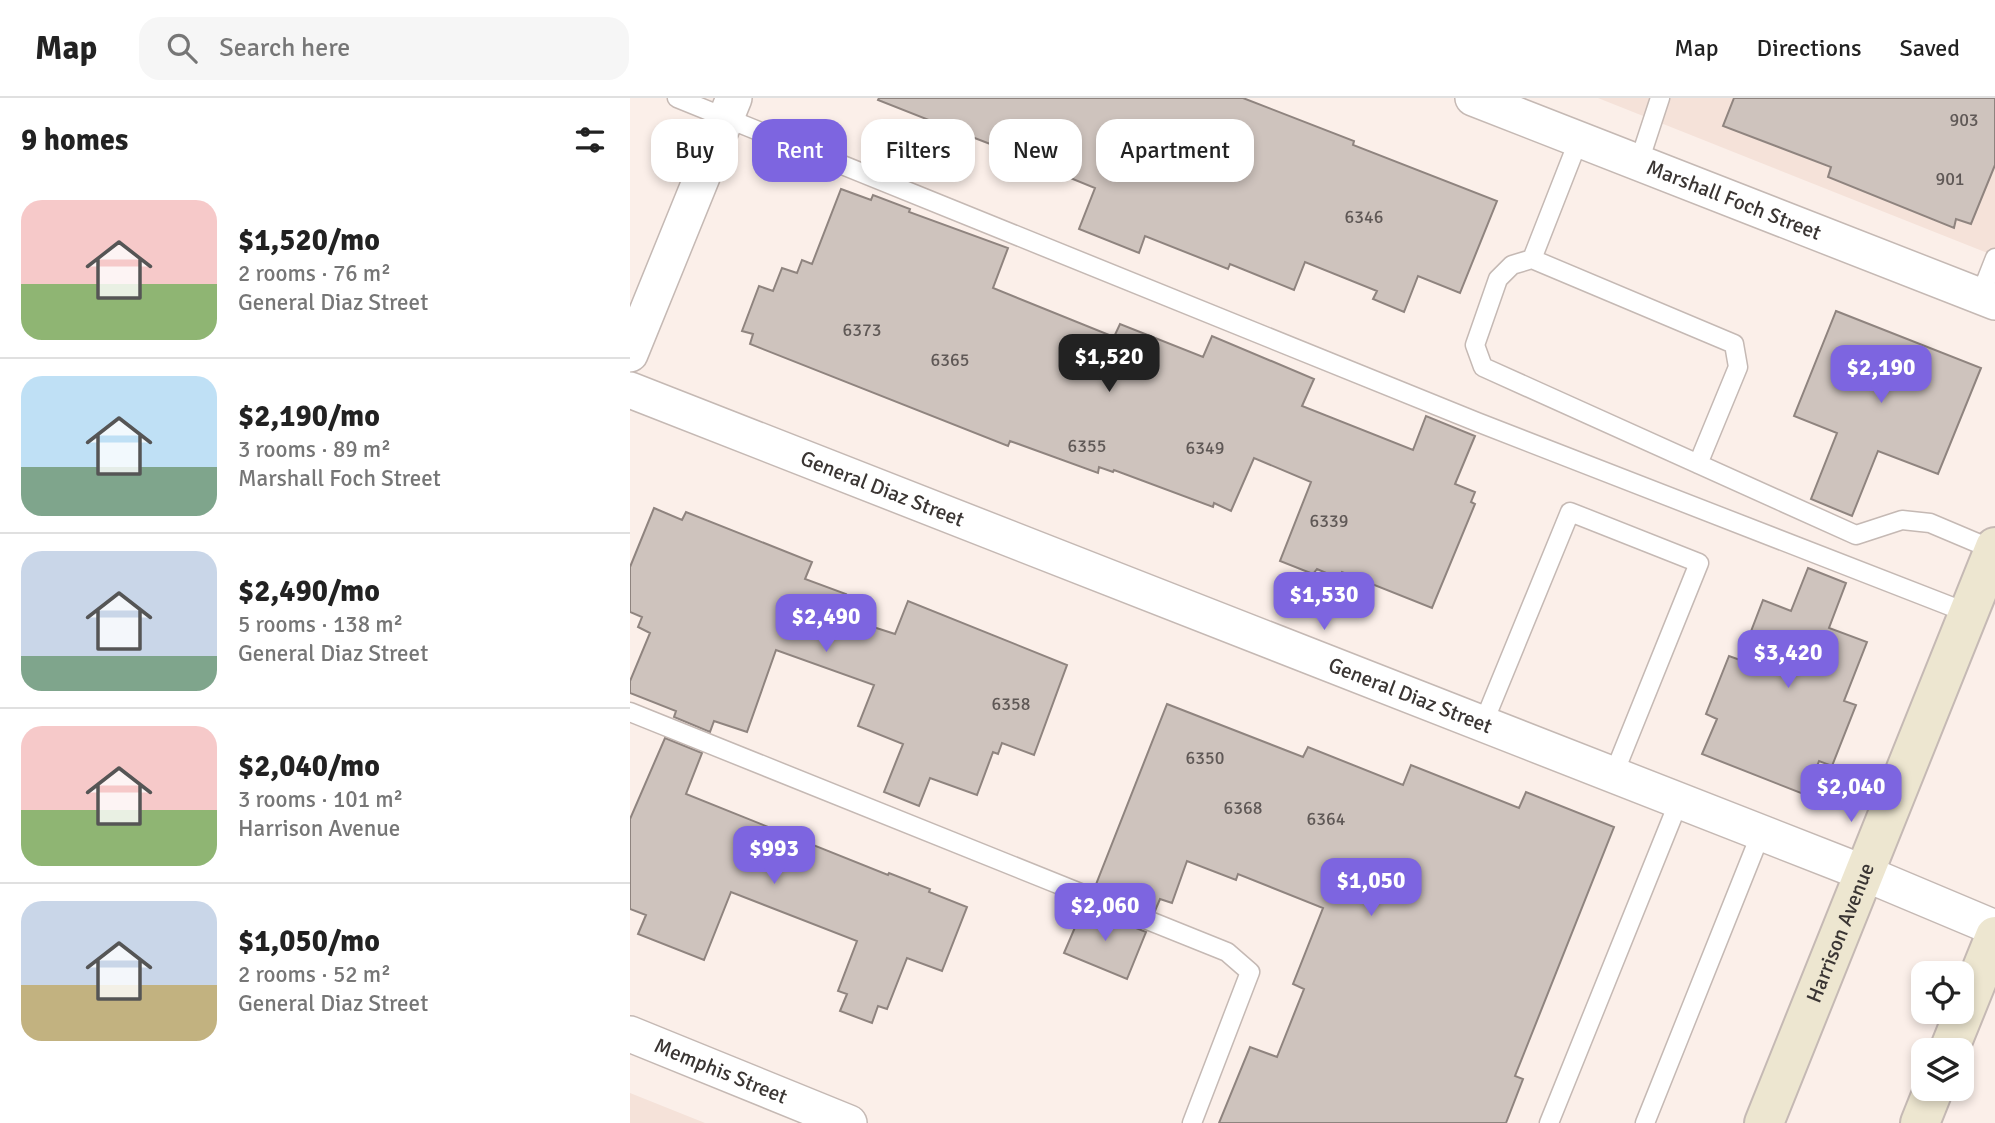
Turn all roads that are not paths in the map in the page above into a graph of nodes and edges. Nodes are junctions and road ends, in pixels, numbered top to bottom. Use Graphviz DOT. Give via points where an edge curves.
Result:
graph roads {
  1 [pos="677,98"];
  2 [pos="1474,98"];
  3 [pos="1660,98"];
  4 [pos="730,108"];
  5 [pos="1579,139"];
  6 [pos="1639,162"];
  7 [pos="1995,258"];
  8 [pos="1532,259"];
  9 [pos="1987,299"];
  10 [pos="630,354"];
  11 [pos="630,390"];
  12 [pos="1698,464"];
  13 [pos="1994,548"];
  14 [pos="1968,613"];
  15 [pos="630,712"];
  16 [pos="1483,724"];
  17 [pos="1613,776"];
  18 [pos="1679,801"];
  19 [pos="1761,833"];
  20 [pos="1864,873"];
  21 [pos="1995,928"];
  22 [pos="1995,936"];
  23 [pos="630,1034"];
  24 [pos="1955,1038"];
  25 [pos="1929,1101"];
  26 [pos="849,1123"];
  27 [pos="1192,1123"];
  28 [pos="1549,1123"];
  29 [pos="1645,1123"];
  30 [pos="1764,1123"];
  31 [pos="1920,1123"];
  1 -- 4 [label="lane"];
  2 -- 5 [label="street, Marshall Foch Street"];
  3 -- 6 [label="lane"];
  4 -- 10 [label="street"];
  4 -- 14 [label="lane" via="1477,422"];
  5 -- 6 [label="street, Marshall Foch Street"];
  5 -- 8 [label="lane"];
  6 -- 9 [label="street, Marshall Foch Street"];
  7 -- 9 [label="lane"];
  8 -- 12 [label="lane" via="1734,344 1738,367"];
  8 -- 12 [label="lane" via="1512,265 1498,279 1475,345 1483,368"];
  11 -- 16 [label="street, General Diaz Street"];
  12 -- 13 [label="lane" via="1856,535 1902,520 1930,523"];
  13 -- 14 [label="street, Harrison Avenue"];
  14 -- 20 [label="street, Harrison Avenue"];
  15 -- 27 [label="lane" via="1227,952 1250,972"];
  16 -- 17 [label="street, General Diaz Street"];
  16 -- 17 [label="lane" via="1570,512 1699,563"];
  17 -- 18 [label="street, General Diaz Street"];
  18 -- 19 [label="street, General Diaz Street"];
  18 -- 28 [label="lane"];
  19 -- 20 [label="street, General Diaz Street"];
  19 -- 29 [label="lane"];
  20 -- 21 [label="street, General Diaz Street"];
  20 -- 30 [label="street, Harrison Avenue"];
  22 -- 24 [label="street"];
  23 -- 26 [label="street, Memphis Street"];
  25 -- 31 [label="street"];
}
